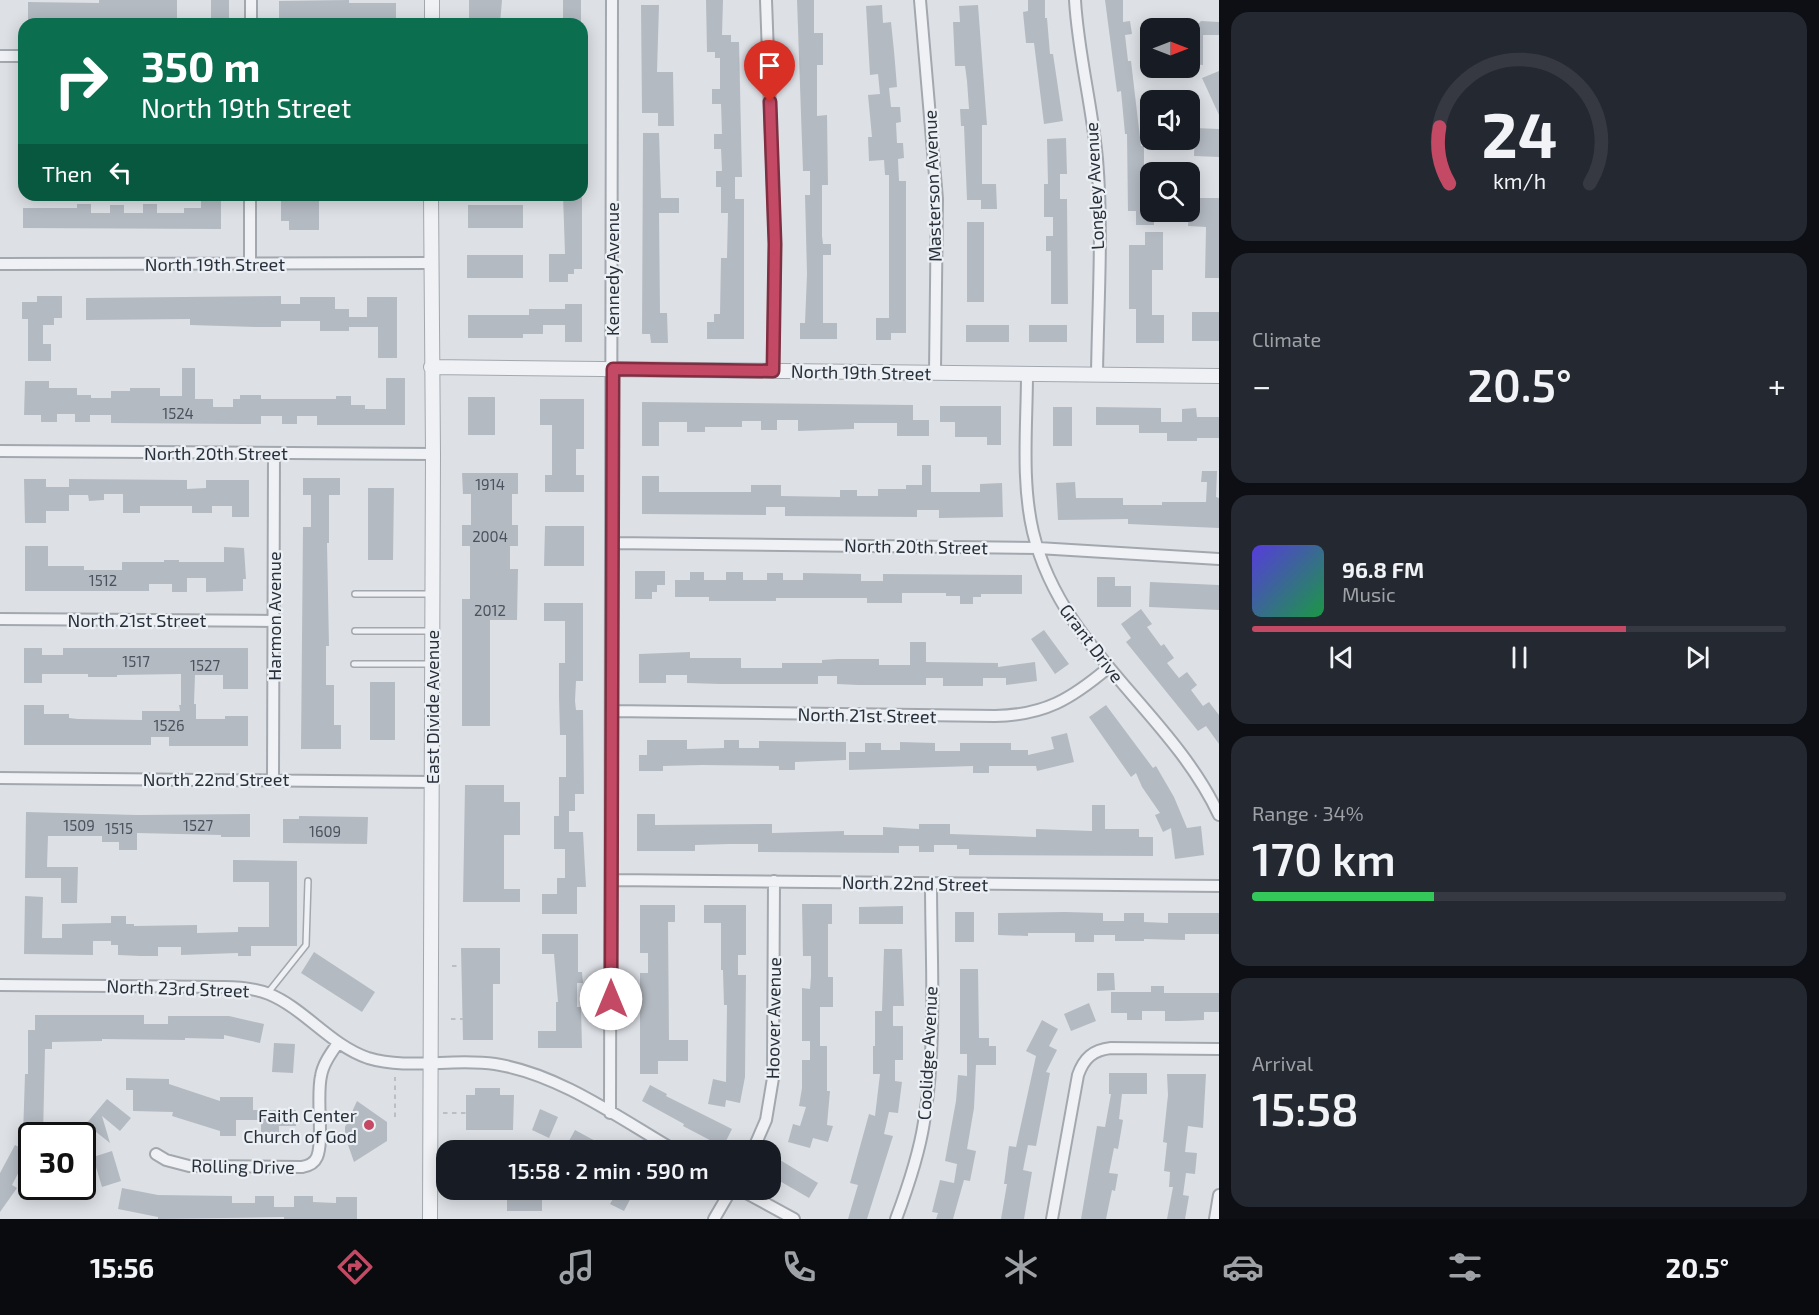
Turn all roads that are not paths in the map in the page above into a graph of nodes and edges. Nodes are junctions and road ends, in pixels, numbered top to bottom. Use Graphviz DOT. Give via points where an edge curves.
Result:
graph roads {
  1 [pos="251,0"];
  2 [pos="432,0"];
  3 [pos="612,0"];
  4 [pos="766,0"];
  5 [pos="920,0"];
  6 [pos="1075,0"];
  7 [pos="251,18"];
  8 [pos="432,18"];
  9 [pos="0,56"];
  10 [pos="18,56"];
  11 [pos="250,201"];
  12 [pos="431,201"];
  13 [pos="430,263"];
  14 [pos="0,264"];
  15 [pos="250,264"];
  16 [pos="431,367"];
  17 [pos="613,369"];
  18 [pos="773,371"];
  19 [pos="935,372"];
  20 [pos="1027,374"];
  21 [pos="1097,374"];
  22 [pos="1219,376"];
  23 [pos="0,451"];
  24 [pos="274,453"];
  25 [pos="433,454"];
  26 [pos="612,543"];
  27 [pos="1038,548"];
  28 [pos="1219,558"];
  29 [pos="355,594"];
  30 [pos="432,594"];
  31 [pos="0,619"];
  32 [pos="274,621"];
  33 [pos="355,631"];
  34 [pos="432,631"];
  35 [pos="354,664"];
  36 [pos="432,664"];
  37 [pos="1108,668"];
  38 [pos="611,711"];
  39 [pos="0,778"];
  40 [pos="273,780"];
  41 [pos="432,782"];
  42 [pos="1219,815"];
  43 [pos="308,880"];
  44 [pos="611,880"];
  45 [pos="774,881"];
  46 [pos="931,883"];
  47 [pos="1219,886"];
  48 [pos="0,985"];
  49 [pos="267,994"];
  50 [pos="338,1042"];
  51 [pos="1219,1049"];
  52 [pos="431,1062"];
  53 [pos="610,1113"];
  54 [pos="657,1140"];
  55 [pos="757,1140"];
  56 [pos="156,1154"];
  57 [pos="1219,1195"];
  58 [pos="725,1200"];
  59 [pos="759,1200"];
  60 [pos="430,1219"];
  61 [pos="714,1219"];
  62 [pos="794,1219"];
  63 [pos="896,1219"];
  64 [pos="1052,1219"];
  65 [pos="1215,1219"];
  1 -- 7 [label="street"];
  2 -- 8 [label="street"];
  3 -- 17 [label="street, Kennedy Avenue"];
  4 -- 18 [label="street" via="775,244"];
  5 -- 19 [label="street, Masterson Avenue" via="936,199"];
  6 -- 21 [label="street, Longley Avenue" via="1097,159"];
  9 -- 10 [label="street"];
  11 -- 15 [label="street"];
  12 -- 13 [label="street, East Divide Avenue"];
  13 -- 15 [label="street, North 19th Street"];
  13 -- 16 [label="street, East Divide Avenue"];
  14 -- 15 [label="street, North 19th Street"];
  16 -- 17 [label="street, North 19th Street"];
  16 -- 25 [label="street, East Divide Avenue"];
  17 -- 18 [label="street, North 19th Street"];
  17 -- 26 [label="street, Kennedy Avenue"];
  18 -- 19 [label="street, North 19th Street"];
  19 -- 20 [label="street, North 19th Street"];
  20 -- 21 [label="street, North 19th Street"];
  20 -- 27 [label="street, Grant Drive" via="1027,489"];
  21 -- 22 [label="street, North 19th Street"];
  23 -- 24 [label="street, North 20th Street"];
  24 -- 25 [label="street, North 20th Street"];
  24 -- 32 [label="street, Harmon Avenue"];
  25 -- 30 [label="street, East Divide Avenue"];
  26 -- 27 [label="street, North 20th Street"];
  26 -- 38 [label="street, Kennedy Avenue"];
  27 -- 28 [label="street, North 20th Street"];
  27 -- 37 [label="street, Grant Drive" via="1062,605"];
  29 -- 30 [label="lane"];
  30 -- 34 [label="street, East Divide Avenue"];
  31 -- 32 [label="street, North 21st Street"];
  32 -- 40 [label="street, Harmon Avenue"];
  33 -- 34 [label="lane"];
  34 -- 36 [label="street, East Divide Avenue"];
  35 -- 36 [label="lane"];
  36 -- 41 [label="street, East Divide Avenue"];
  37 -- 38 [label="street, North 21st Street" via="1062,702 1023,714"];
  37 -- 42 [label="street, Grant Drive" via="1185,759"];
  38 -- 44 [label="street, Kennedy Avenue"];
  39 -- 40 [label="street, North 22nd Street"];
  40 -- 41 [label="street, North 22nd Street"];
  41 -- 52 [label="street, East Divide Avenue"];
  43 -- 49 [label="lane" via="306,945"];
  44 -- 45 [label="street, North 22nd Street"];
  44 -- 53 [label="street, Kennedy Avenue"];
  45 -- 46 [label="street, North 22nd Street"];
  45 -- 55 [label="street, Hoover Avenue" via="773,1078 766,1120"];
  46 -- 47 [label="street, North 22nd Street"];
  46 -- 63 [label="street, Coolidge Avenue" via="928,1100 920,1147"];
  48 -- 49 [label="street, North 23rd Street" via="224,987"];
  49 -- 50 [label="street, North 23rd Street"];
  50 -- 52 [label="street, North 23rd Street" via="357,1054 381,1061"];
  50 -- 56 [label="street, Rolling Drive" via="321,1073 319,1150 309,1166 189,1166"];
  51 -- 64 [label="street" via="1111,1048 1096,1051 1084,1060"];
  52 -- 53 [label="street, North 23rd Street" via="480,1062 521,1070 568,1089"];
  52 -- 60 [label="street, East Divide Avenue"];
  53 -- 54 [label="street, North 23rd Street"];
  57 -- 65 [label="street"];
  58 -- 61 [label="street"];
  59 -- 62 [label="street"];
}
